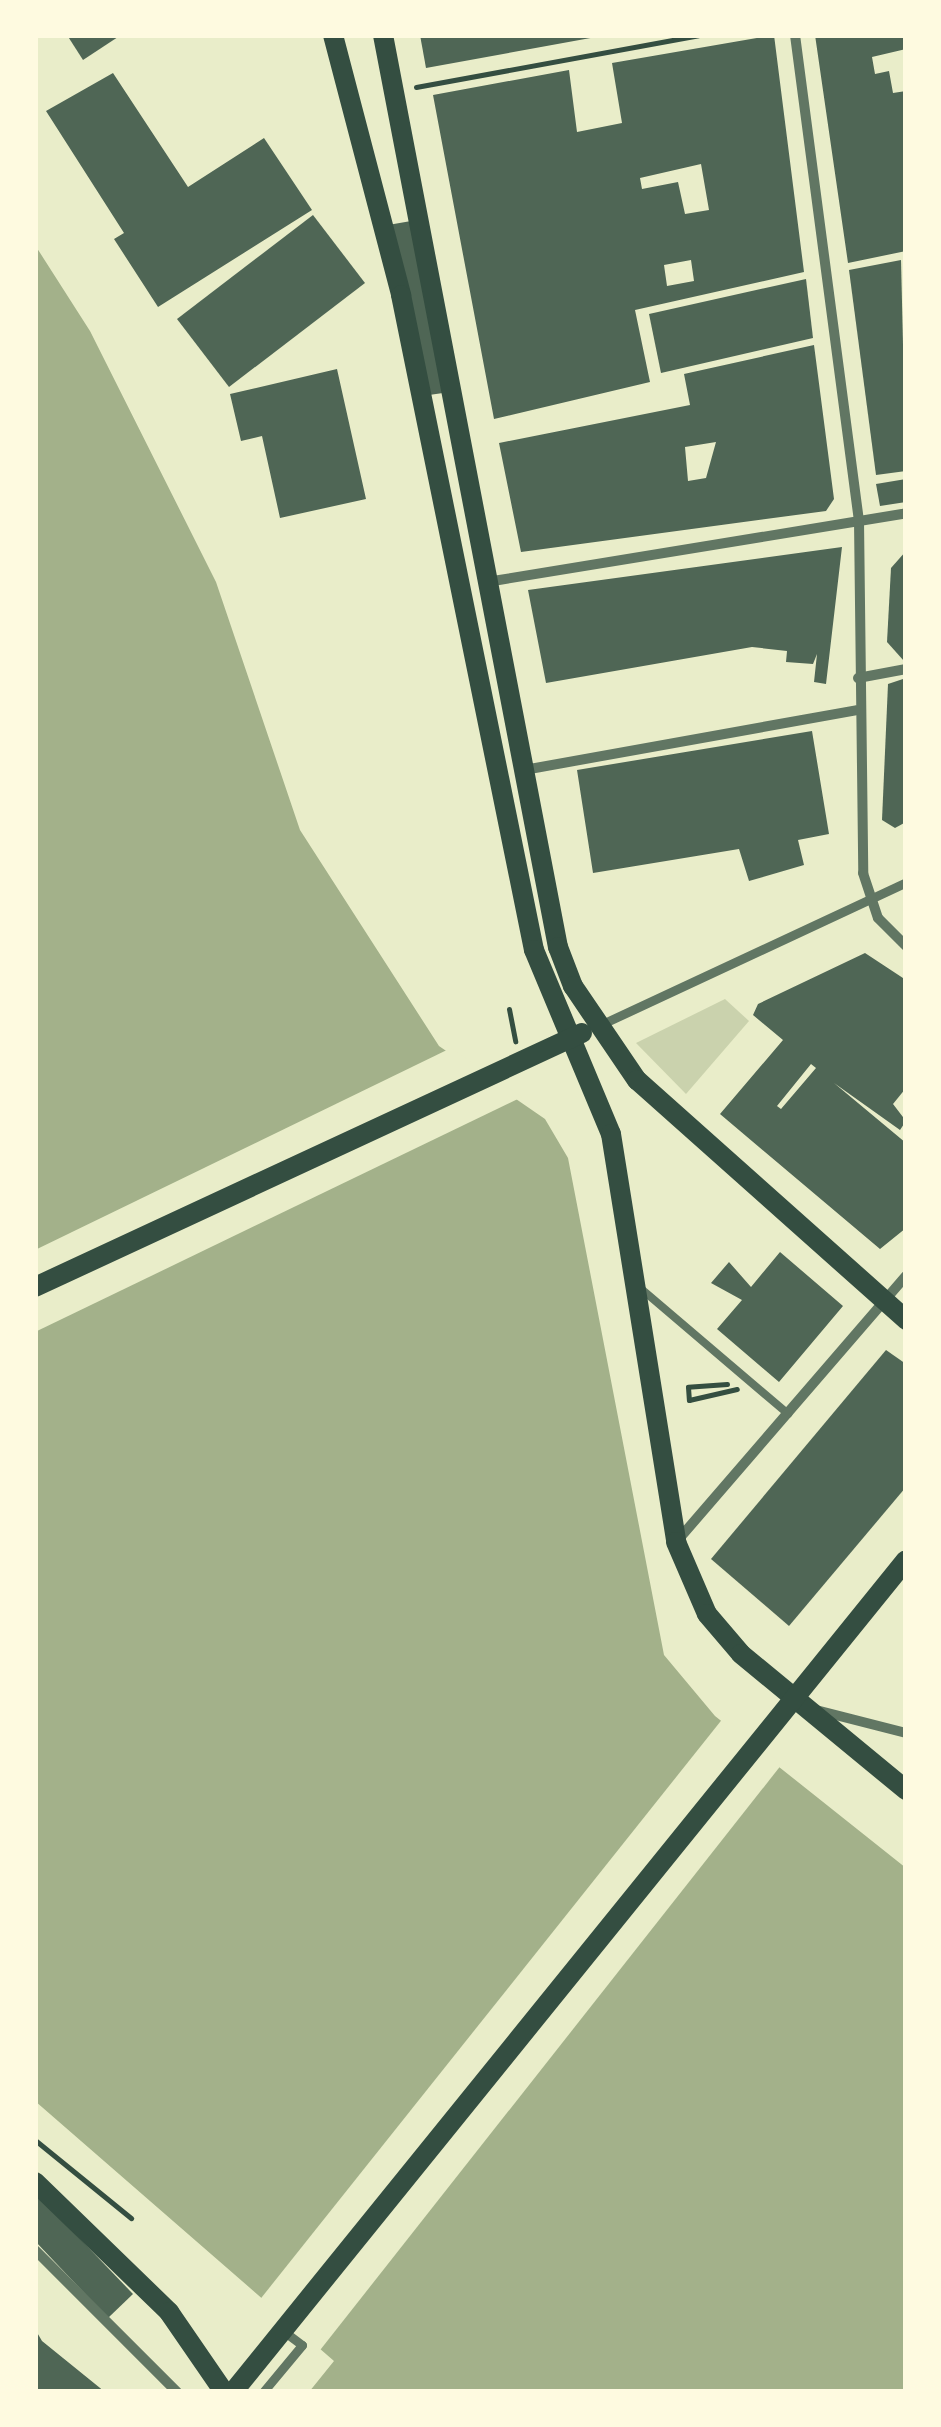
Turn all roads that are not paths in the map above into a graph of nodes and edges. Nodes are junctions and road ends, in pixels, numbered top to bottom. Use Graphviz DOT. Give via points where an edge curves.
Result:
graph roads {
  1 [pos="333,35"];
  2 [pos="383,35"];
  3 [pos="795,35"];
  4 [pos="906,513"];
  5 [pos="859,521"];
  6 [pos="493,581"];
  7 [pos="906,669"];
  8 [pos="858,678"];
  9 [pos="856,710"];
  10 [pos="524,770"];
  11 [pos="906,882"];
  12 [pos="869,899"];
  13 [pos="906,946"];
  14 [pos="598,1026"];
  15 [pos="572,1037"];
  16 [pos="906,1276"];
  17 [pos="636,1284"];
  18 [pos="35,1287"];
  19 [pos="886,1302"];
  20 [pos="906,1320"];
  21 [pos="788,1414"];
  22 [pos="676,1542"];
  23 [pos="906,1560"];
  24 [pos="791,1704"];
  25 [pos="906,1733"];
  26 [pos="906,1790"];
  27 [pos="35,2182"];
  28 [pos="35,2250"];
  29 [pos="285,2332"];
  30 [pos="177,2392"];
  31 [pos="224,2392"];
  32 [pos="233,2392"];
  33 [pos="263,2392"];
  1 -- 15 [label="main road" via="400,296 534,950"];
  2 -- 6 [label="main road"];
  3 -- 5 [label="street"];
  4 -- 5 [label="street"];
  5 -- 6 [label="street"];
  5 -- 8 [label="street"];
  6 -- 10 [label="main road"];
  7 -- 8 [label="street"];
  8 -- 9 [label="street"];
  9 -- 10 [label="street"];
  9 -- 12 [label="street"];
  10 -- 14 [label="main road" via="558,947"];
  11 -- 12 [label="street"];
  12 -- 13 [label="street"];
  12 -- 14 [label="street"];
  14 -- 15 [label="main road"];
  14 -- 19 [label="main road" via="650,1094"];
  15 -- 17 [label="main road" via="607,1116"];
  15 -- 18 [label="main road"];
  16 -- 19 [label="street"];
  17 -- 21 [label="lane"];
  17 -- 22 [label="main road"];
  19 -- 20 [label="main road"];
  19 -- 21 [label="street"];
  21 -- 22 [label="street"];
  22 -- 24 [label="main road" via="708,1614"];
  23 -- 24 [label="main road"];
  24 -- 25 [label="street"];
  24 -- 26 [label="main road"];
  24 -- 29 [label="main road"];
  27 -- 31 [label="main road" via="169,2312"];
  28 -- 30 [label="street"];
  29 -- 32 [label="main road"];
  29 -- 33 [label="street" via="302,2345"];
}
